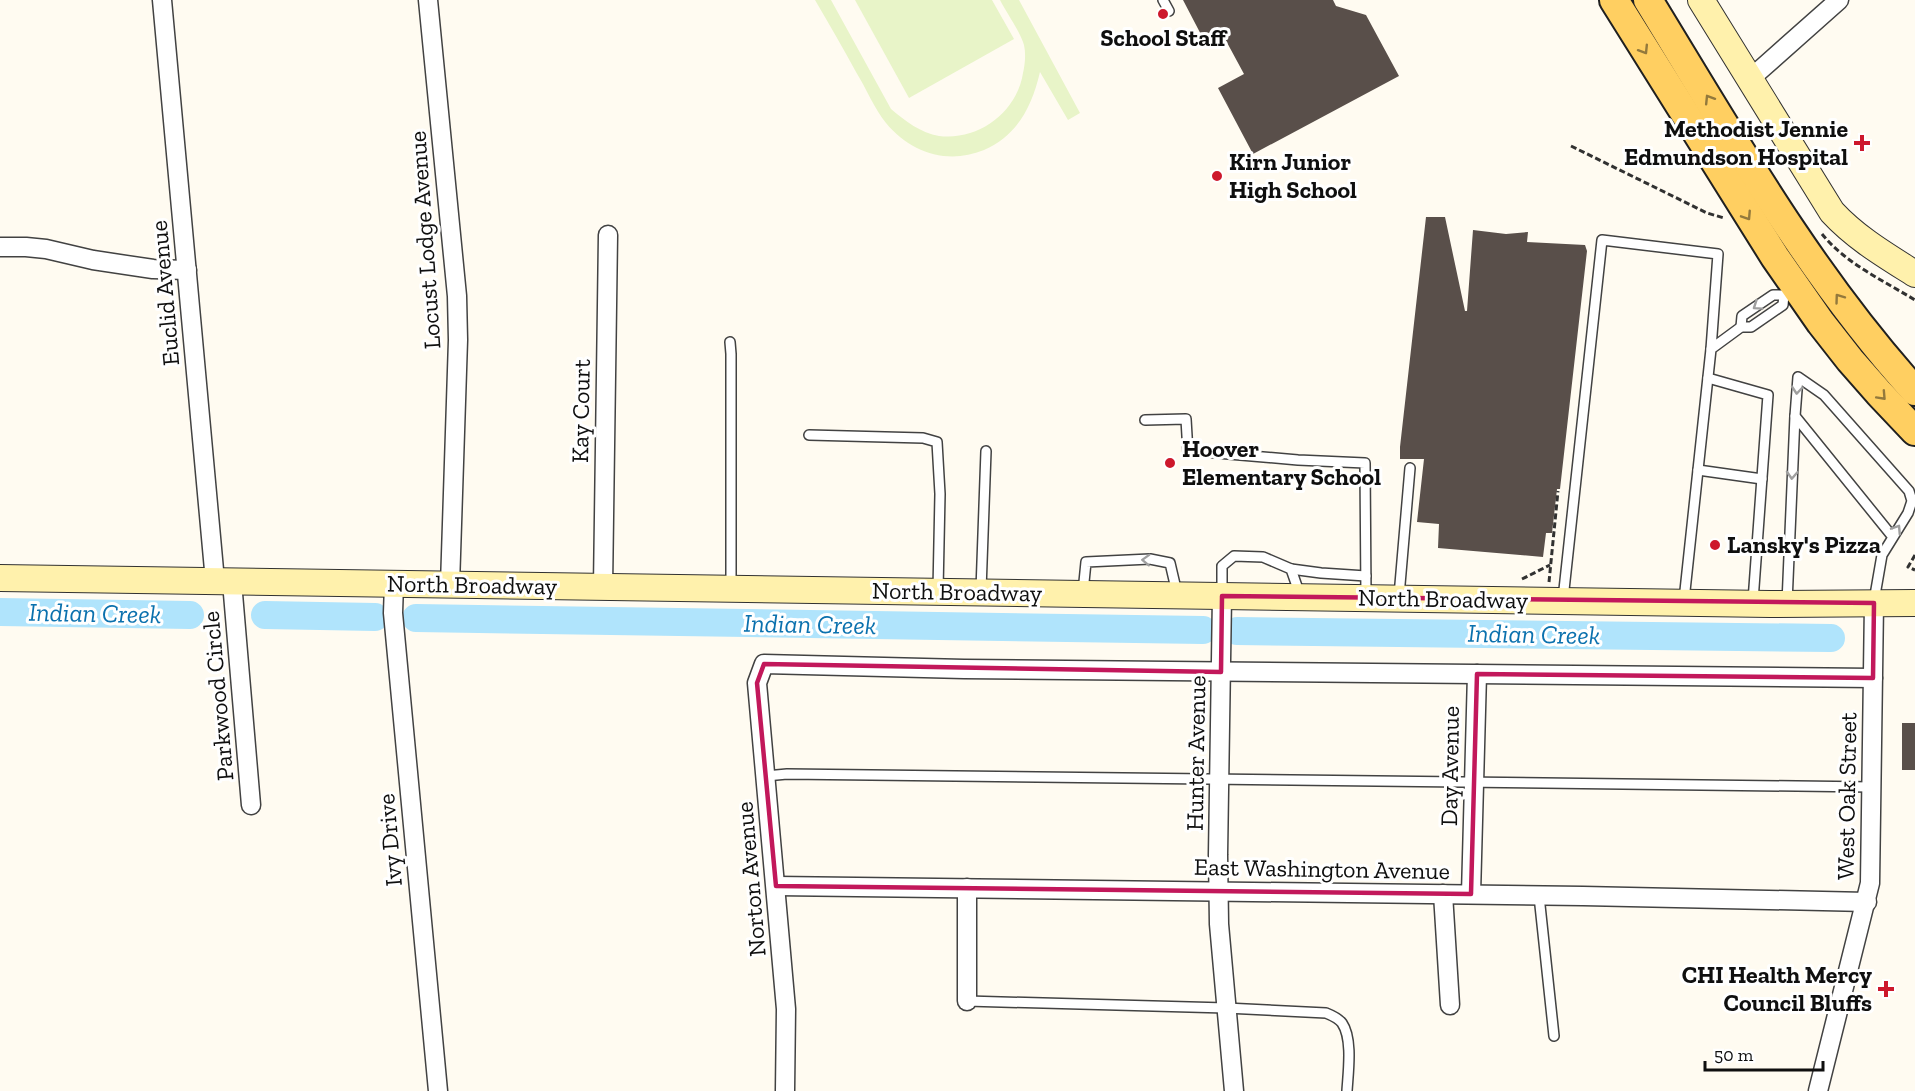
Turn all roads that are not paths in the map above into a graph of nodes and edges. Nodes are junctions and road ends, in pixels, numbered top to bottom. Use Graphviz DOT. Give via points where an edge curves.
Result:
graph roads {
  1 [pos="162,0"];
  2 [pos="428,0"];
  3 [pos="1163,0"];
  4 [pos="1614,0"];
  5 [pos="1648,0"];
  6 [pos="1701,0"];
  7 [pos="1839,0"];
  8 [pos="1169,11"];
  9 [pos="1749,79"];
  10 [pos="608,234"];
  11 [pos="0,247"];
  12 [pos="187,270"];
  13 [pos="1915,274"];
  14 [pos="1789,291"];
  15 [pos="730,342"];
  16 [pos="1711,349"];
  17 [pos="1708,378"];
  18 [pos="1915,391"];
  19 [pos="1795,416"];
  20 [pos="1145,420"];
  21 [pos="1915,431"];
  22 [pos="809,435"];
  23 [pos="986,451"];
  24 [pos="1410,468"];
  25 [pos="1698,470"];
  26 [pos="1762,479"];
  27 [pos="1892,536"];
  28 [pos="1291,569"];
  29 [pos="0,578"];
  30 [pos="224,581"];
  31 [pos="394,584"];
  32 [pos="450,585"];
  33 [pos="603,587"];
  34 [pos="1366,587"];
  35 [pos="731,589"];
  36 [pos="938,592"];
  37 [pos="981,592"];
  38 [pos="1556,592"];
  39 [pos="1082,594"];
  40 [pos="1177,595"];
  41 [pos="1222,596"];
  42 [pos="1300,597"];
  43 [pos="1399,599"];
  44 [pos="1683,603"];
  45 [pos="1874,603"];
  46 [pos="1915,603"];
  47 [pos="1753,604"];
  48 [pos="1787,604"];
  49 [pos="1221,672"];
  50 [pos="1477,674"];
  51 [pos="1873,678"];
  52 [pos="766,776"];
  53 [pos="1219,780"];
  54 [pos="1474,783"];
  55 [pos="1872,787"];
  56 [pos="251,806"];
  57 [pos="777,886"];
  58 [pos="967,888"];
  59 [pos="1219,891"];
  60 [pos="1443,894"];
  61 [pos="1471,894"];
  62 [pos="1539,896"];
  63 [pos="1867,902"];
  64 [pos="968,1001"];
  65 [pos="1450,1005"];
  66 [pos="1226,1008"];
  67 [pos="1554,1036"];
  68 [pos="438,1091"];
  69 [pos="785,1091"];
  70 [pos="1234,1091"];
  71 [pos="1347,1091"];
  72 [pos="1818,1091"];
  1 -- 12 [label="street, Euclid Avenue"];
  2 -- 32 [label="street, Locust Lodge Avenue" via="457,297"];
  3 -- 8 [label="lane"];
  4 -- 14 [label="main road, one-way"];
  18 -- 5 [label="main road, one-way" via="1844,305 1799,242"];
  6 -- 9 [label="main road"];
  7 -- 9 [label="street"];
  9 -- 13 [label="main road" via="1832,212 1872,247"];
  10 -- 33 [label="street, Kay Court"];
  11 -- 12 [label="street" via="46,249 153,269"];
  12 -- 30 [label="street, Euclid Avenue"];
  14 -- 16 [label="lane" via="1773,295 1742,316 1741,327"];
  14 -- 21 [label="main road, one-way"];
  15 -- 35 [label="lane"];
  16 -- 17 [label="lane"];
  16 -- 38 [label="lane" via="1718,254 1602,240"];
  17 -- 25 [label="lane"];
  17 -- 26 [label="lane" via="1768,395"];
  19 -- 27 [label="lane"];
  27 -- 19 [label="lane, one-way" via="1908,513 1912,501 1909,490 1824,394 1798,376"];
  19 -- 48 [label="lane, one-way"];
  20 -- 34 [label="lane" via="1186,419 1188,453 1365,463"];
  22 -- 36 [label="lane" via="923,438 937,442"];
  23 -- 37 [label="lane"];
  24 -- 43 [label="lane"];
  25 -- 26 [label="lane"];
  25 -- 44 [label="lane"];
  26 -- 47 [label="lane"];
  27 -- 45 [label="lane" via="1882,555"];
  28 -- 34 [label="lane" via="1321,573"];
  28 -- 41 [label="lane" via="1263,557 1234,556 1222,566"];
  28 -- 42 [label="lane"];
  29 -- 30 [label="main road, North Broadway"];
  30 -- 31 [label="main road, North Broadway"];
  30 -- 56 [label="street, Parkwood Circle"];
  31 -- 32 [label="main road, North Broadway"];
  31 -- 68 [label="street, Ivy Drive" via="393,613"];
  32 -- 33 [label="main road, North Broadway"];
  33 -- 35 [label="main road, North Broadway"];
  34 -- 42 [label="main road, North Broadway"];
  34 -- 43 [label="main road, North Broadway"];
  35 -- 36 [label="main road, North Broadway"];
  36 -- 37 [label="main road, North Broadway"];
  37 -- 39 [label="main road, North Broadway"];
  38 -- 43 [label="main road, North Broadway"];
  38 -- 44 [label="main road, North Broadway"];
  39 -- 40 [label="main road, North Broadway"];
  40 -- 39 [label="lane, one-way" via="1170,562 1149,559 1086,562"];
  40 -- 41 [label="main road, North Broadway"];
  41 -- 42 [label="main road, North Broadway"];
  41 -- 49 [label="street, Hunter Avenue"];
  44 -- 47 [label="main road, North Broadway"];
  45 -- 46 [label="main road, North Broadway"];
  45 -- 48 [label="main road, North Broadway"];
  45 -- 51 [label="street, West Oak Street"];
  47 -- 48 [label="main road, North Broadway"];
  49 -- 50 [label="street"];
  49 -- 52 [label="street, Norton Avenue" via="764,664 757,683"];
  49 -- 53 [label="street, Hunter Avenue"];
  50 -- 51 [label="street"];
  50 -- 54 [label="street, Day Avenue"];
  51 -- 55 [label="street, West Oak Street"];
  52 -- 53 [label="lane"];
  52 -- 57 [label="street, Norton Avenue"];
  53 -- 54 [label="lane"];
  53 -- 59 [label="street, Hunter Avenue"];
  54 -- 55 [label="lane"];
  54 -- 61 [label="street, Day Avenue"];
  55 -- 63 [label="street, West Oak Street" via="1872,866"];
  57 -- 58 [label="street, East Washington Avenue"];
  57 -- 69 [label="street, Norton Avenue" via="786,1009"];
  58 -- 59 [label="street, East Washington Avenue"];
  58 -- 64 [label="street"];
  59 -- 60 [label="street, East Washington Avenue"];
  59 -- 66 [label="street, Hunter Avenue"];
  60 -- 61 [label="street, East Washington Avenue"];
  60 -- 65 [label="street"];
  61 -- 62 [label="street, East Washington Avenue"];
  62 -- 63 [label="street, East Washington Avenue"];
  62 -- 67 [label="lane"];
  63 -- 72 [label="street, West Oak Street"];
  64 -- 66 [label="lane"];
  66 -- 70 [label="street, Hunter Avenue"];
  66 -- 71 [label="lane" via="1326,1013 1335,1017 1342,1024 1347,1041"];
}
